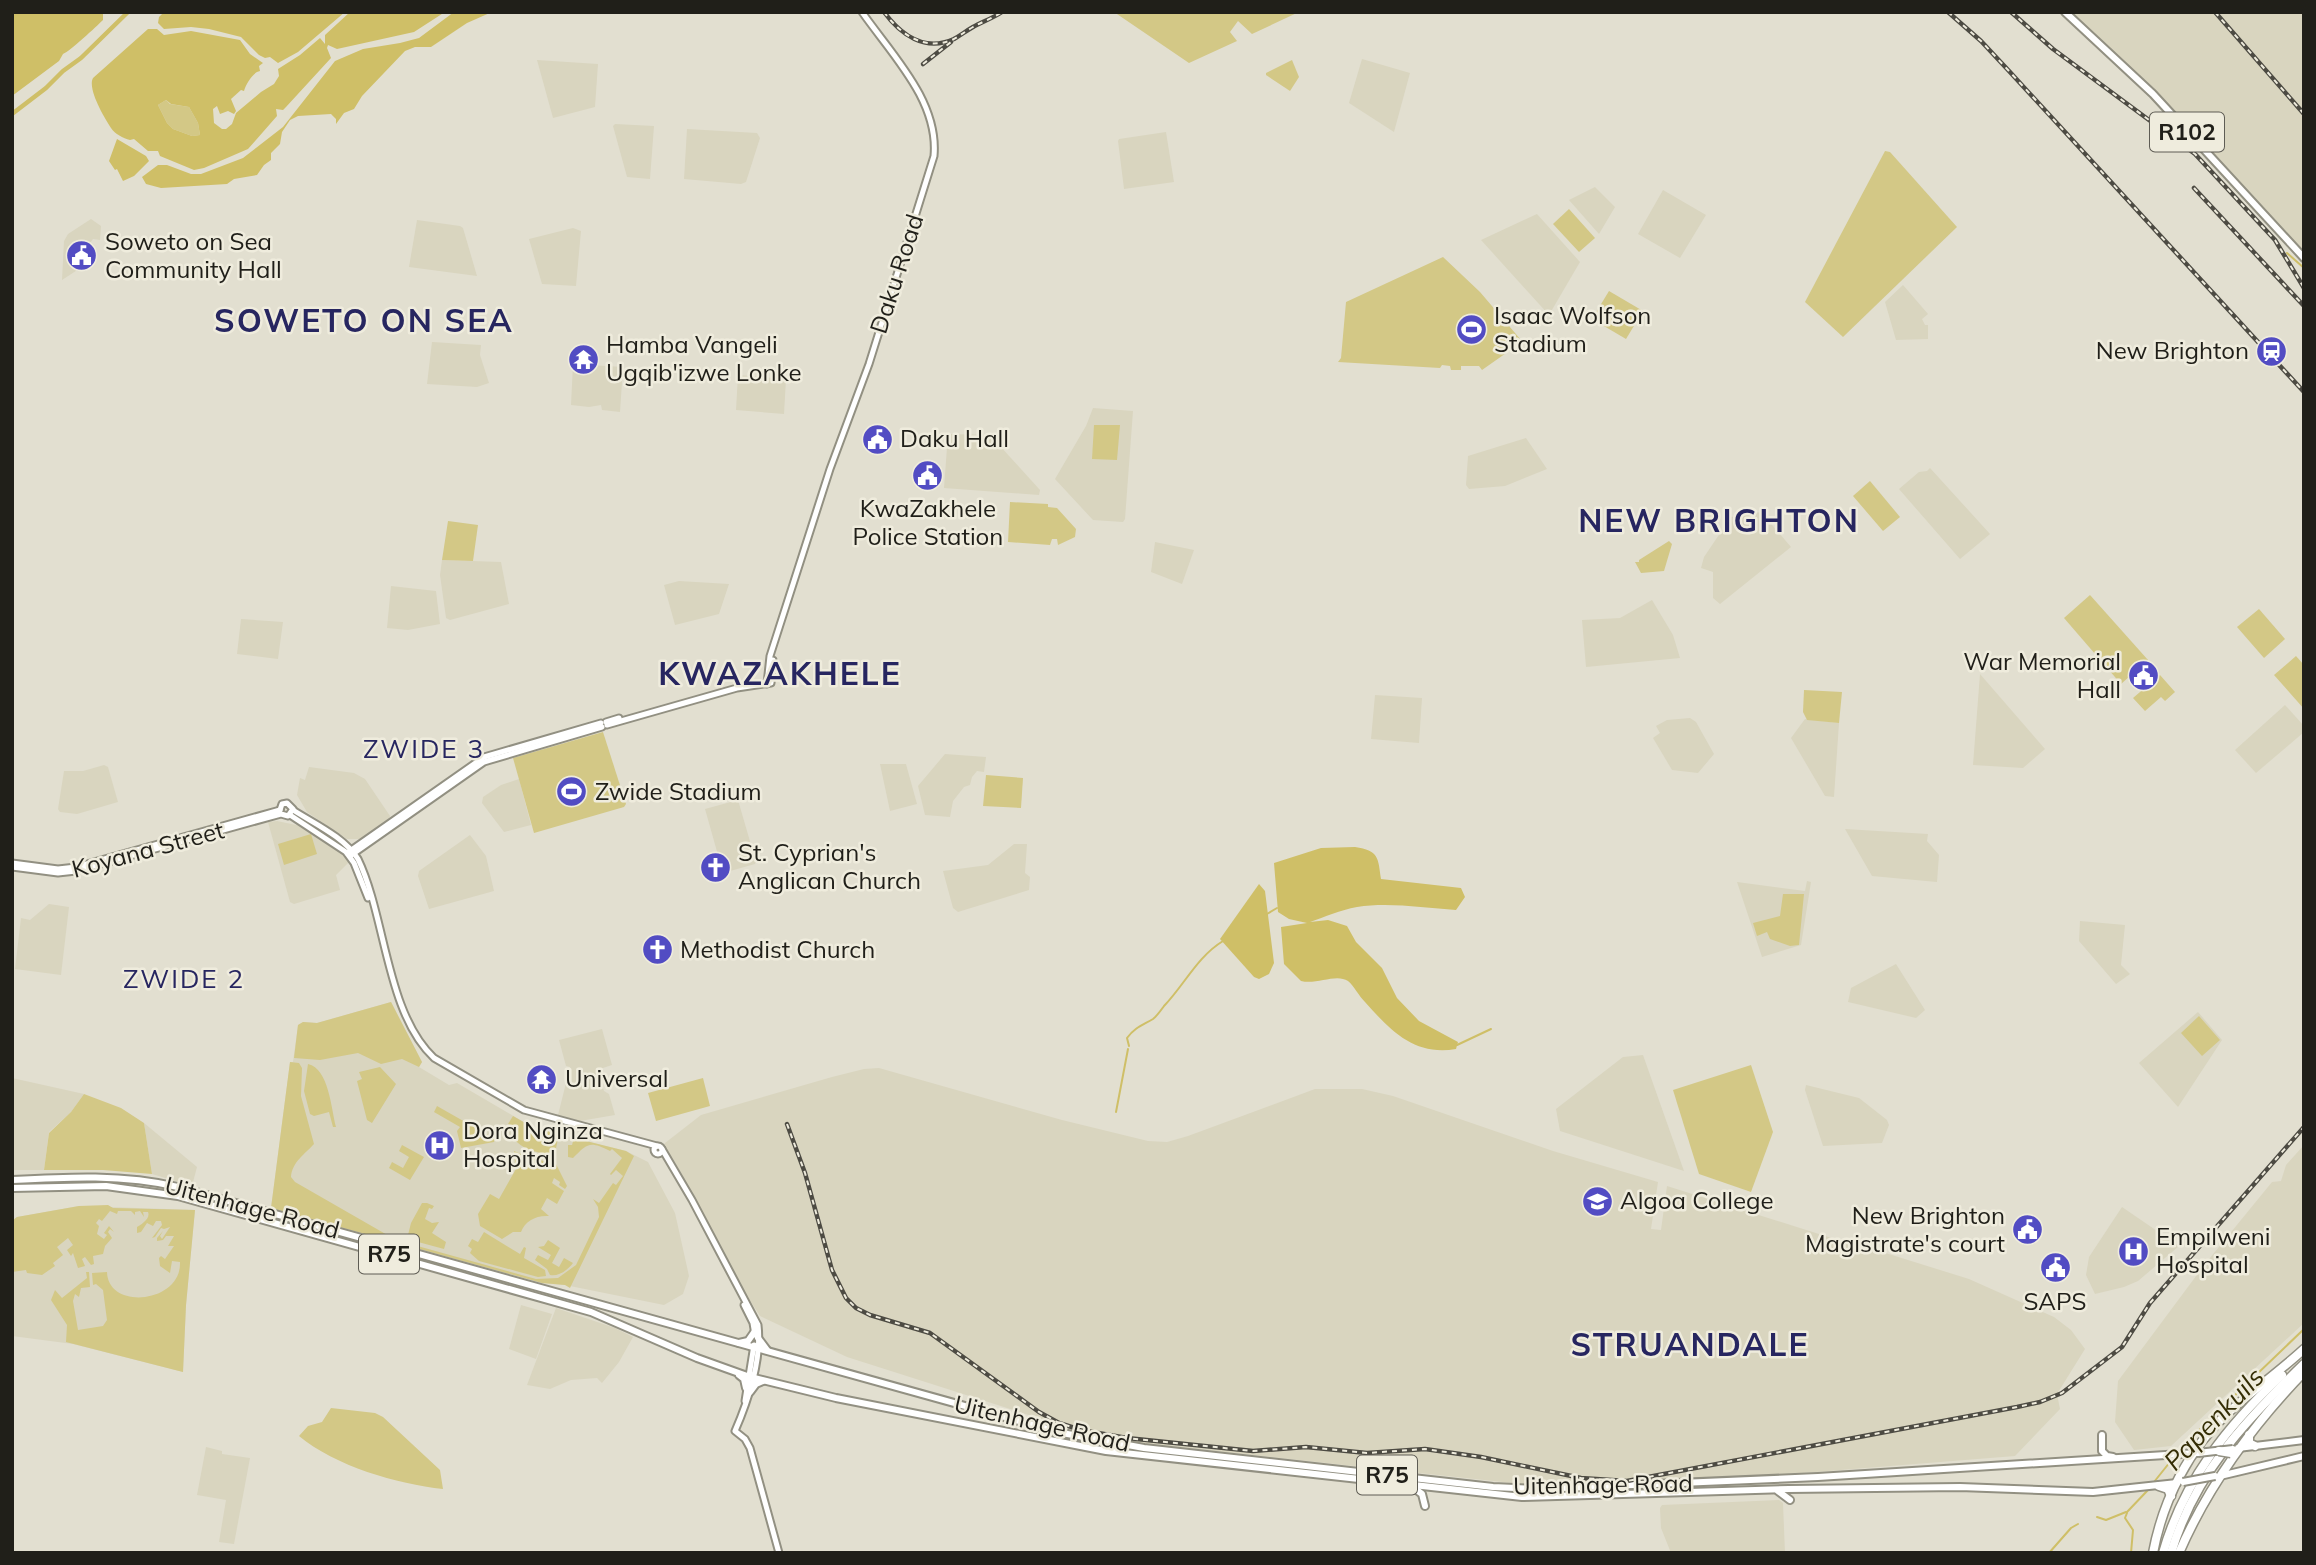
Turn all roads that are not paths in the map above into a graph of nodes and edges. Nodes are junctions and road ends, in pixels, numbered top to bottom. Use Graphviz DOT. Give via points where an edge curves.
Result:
graph roads {
  1 [pos="862,12"];
  2 [pos="2065,12"];
  3 [pos="2304,258"];
  4 [pos="604,724"];
  5 [pos="281,812"];
  6 [pos="291,813"];
  7 [pos="344,843"];
  8 [pos="361,843"];
  9 [pos="369,843"];
  10 [pos="351,853"];
  11 [pos="12,865"];
  12 [pos="361,866"];
  13 [pos="373,906"];
  14 [pos="12,1180"];
  15 [pos="12,1188"];
  16 [pos="757,1334"];
  17 [pos="737,1343"];
  18 [pos="755,1348"];
  19 [pos="2304,1351"];
  20 [pos="770,1352"];
  21 [pos="2304,1364"];
  22 [pos="2304,1372"];
  23 [pos="737,1373"];
  24 [pos="751,1377"];
  25 [pos="764,1381"];
  26 [pos="748,1390"];
  27 [pos="2102,1435"];
  28 [pos="2249,1435"];
  29 [pos="2304,1440"];
  30 [pos="2255,1446"];
  31 [pos="2219,1451"];
  32 [pos="2234,1452"];
  33 [pos="2196,1453"];
  34 [pos="2304,1456"];
  35 [pos="2118,1458"];
  36 [pos="2219,1476"];
  37 [pos="2183,1479"];
  38 [pos="1411,1486"];
  39 [pos="2158,1486"];
  40 [pos="1775,1489"];
  41 [pos="2171,1496"];
  42 [pos="1790,1500"];
  43 [pos="1425,1506"];
  44 [pos="779,1553"];
  45 [pos="2153,1553"];
  46 [pos="2163,1553"];
  47 [pos="2171,1553"];
  48 [pos="2179,1553"];
  1 -- 4 [label="main road, Daku Road" via="924,100 935,144 931,169 846,424 769,681"];
  2 -- 3 [label="main road, R102" via="2153,94"];
  4 -- 8 [label="main road" via="487,755"];
  4 -- 9 [label="main road" via="484,762"];
  5 -- 6 [label="main road"];
  5 -- 6 [label="main road" via="281,805 287,803 292,806"];
  5 -- 11 [label="main road, Koyana Street" via="76,867"];
  6 -- 7 [label="main road"];
  6 -- 10 [label="main road"];
  7 -- 8 [label="main road"];
  7 -- 10 [label="main road"];
  8 -- 10 [label="main road"];
  9 -- 10 [label="main road"];
  9 -- 12 [label="main road"];
  10 -- 12 [label="main road"];
  10 -- 13 [label="main road"];
  12 -- 13 [label="main road"];
  13 -- 16 [label="main road" via="408,1019 425,1048 434,1058 524,1110 658,1150 675,1168 757,1321"];
  14 -- 17 [label="main road, Uitenhage Road / R75" via="92,1177 167,1184"];
  15 -- 23 [label="main road, Uitenhage Road / R75" via="106,1186 178,1196 592,1312"];
  16 -- 17 [label="main road"];
  16 -- 18 [label="main road"];
  16 -- 20 [label="main road"];
  17 -- 18 [label="main road, Uitenhage Road / R75"];
  18 -- 20 [label="main road, Uitenhage Road / R75"];
  18 -- 24 [label="main road"];
  19 -- 33 [label="highway" via="2228,1413"];
  19 -- 46 [label="highway" via="2217,1443 2192,1482"];
  20 -- 35 [label="main road, Uitenhage Road / R75" via="1103,1442 1493,1487 1592,1488"];
  21 -- 47 [label="highway" via="2248,1419 2216,1460 2192,1500"];
  22 -- 28 [label="highway"];
  23 -- 24 [label="main road, Uitenhage Road / R75"];
  23 -- 26 [label="main road"];
  24 -- 25 [label="main road, Uitenhage Road / R75"];
  24 -- 26 [label="main road"];
  25 -- 26 [label="main road"];
  25 -- 38 [label="main road, Uitenhage Road / R75" via="1083,1447"];
  26 -- 44 [label="main road" via="734,1431 750,1448"];
  27 -- 35 [label="main road" via="2102,1451"];
  28 -- 30 [label="highway" via="2248,1442"];
  28 -- 32 [label="highway"];
  29 -- 30 [label="main road"];
  30 -- 32 [label="main road"];
  31 -- 32 [label="highway, bridge"];
  31 -- 33 [label="main road, R75, bridge"];
  32 -- 36 [label="highway"];
  33 -- 35 [label="main road, R75"];
  33 -- 37 [label="highway"];
  34 -- 36 [label="main road, R75"];
  36 -- 37 [label="main road, R75, bridge"];
  36 -- 48 [label="highway"];
  37 -- 39 [label="main road, R75"];
  37 -- 41 [label="highway"];
  38 -- 40 [label="main road, Uitenhage Road / R75" via="1538,1497"];
  38 -- 43 [label="main road" via="1421,1492"];
  39 -- 40 [label="main road, Uitenhage Road / R75" via="2093,1492 1997,1487"];
  39 -- 41 [label="highway" via="2168,1489"];
  40 -- 42 [label="main road"];
  41 -- 45 [label="highway"];
}
